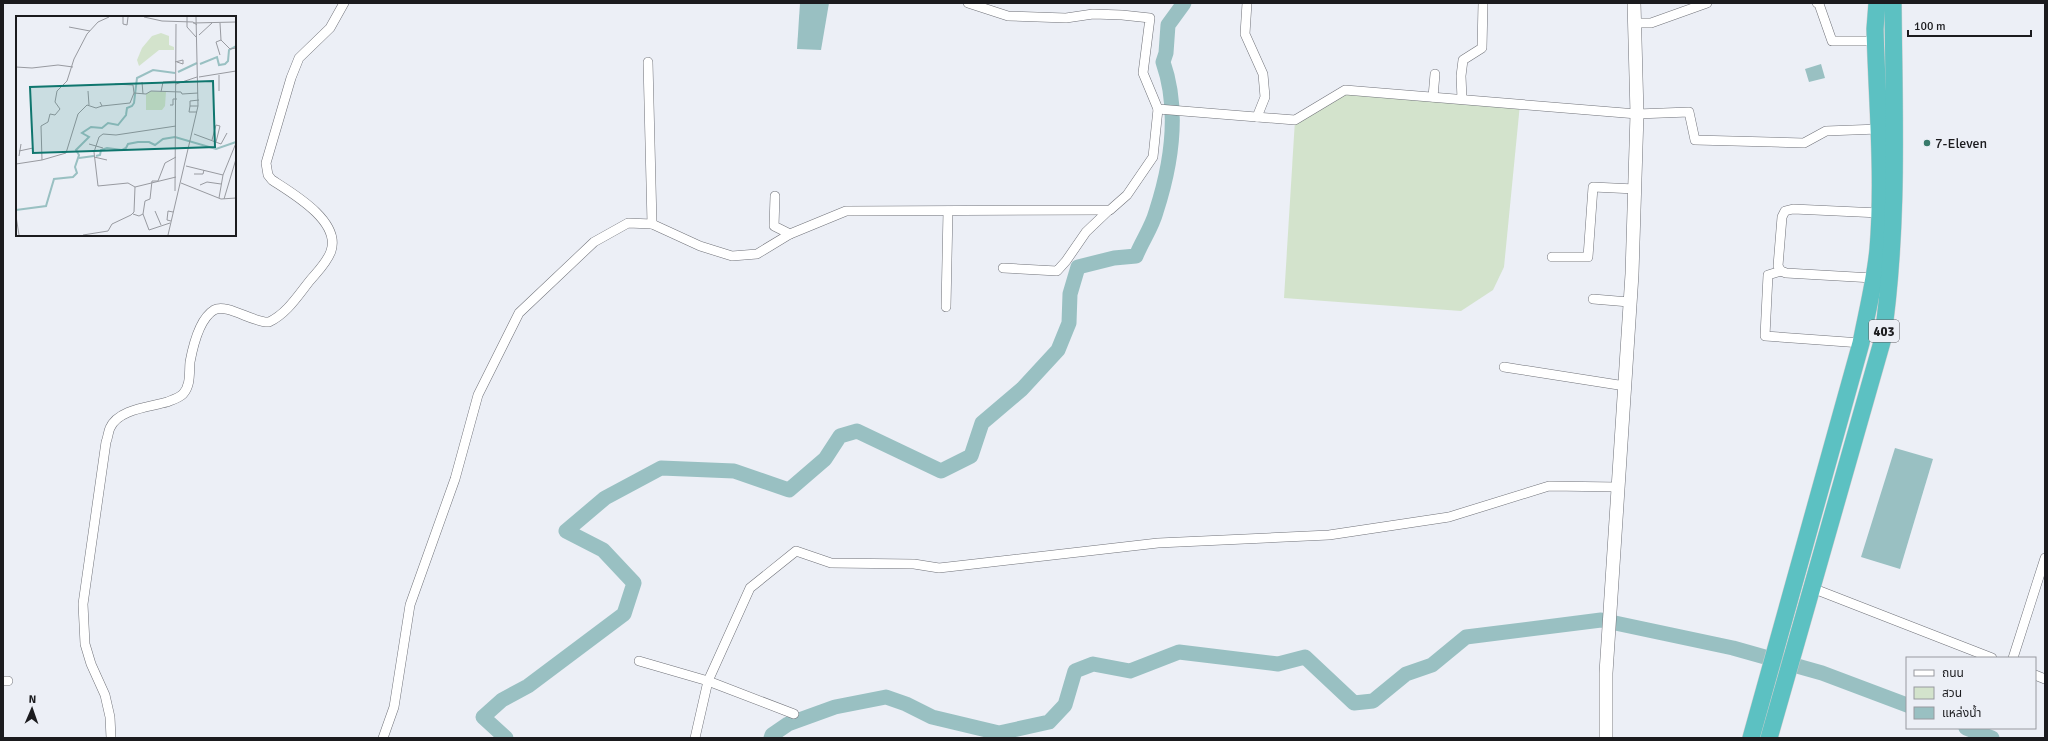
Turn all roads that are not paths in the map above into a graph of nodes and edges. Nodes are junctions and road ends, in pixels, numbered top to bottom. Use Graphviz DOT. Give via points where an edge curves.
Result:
graph roads {
  1 [pos="344,3"];
  2 [pos="968,3"];
  3 [pos="1247,3"];
  4 [pos="1484,3"];
  5 [pos="1634,3"];
  6 [pos="1707,3"];
  7 [pos="1817,3"];
  8 [pos="1875,3"];
  9 [pos="1893,3"];
  10 [pos="1634,23"];
  11 [pos="1875,35"];
  12 [pos="648,62"];
  13 [pos="1434,74"];
  14 [pos="1433,97"];
  15 [pos="1462,99"];
  16 [pos="1159,109"];
  17 [pos="1637,114"];
  18 [pos="1257,117"];
  19 [pos="1879,129"];
  20 [pos="1635,190"];
  21 [pos="775,196"];
  22 [pos="1108,210"];
  23 [pos="948,211"];
  24 [pos="1880,213"];
  25 [pos="652,224"];
  26 [pos="790,234"];
  27 [pos="1552,257"];
  28 [pos="1003,268"];
  29 [pos="1781,271"];
  30 [pos="1873,278"];
  31 [pos="1593,299"];
  32 [pos="1629,302"];
  33 [pos="946,306"];
  34 [pos="1861,343"];
  35 [pos="1504,367"];
  36 [pos="1625,386"];
  37 [pos="1618,487"];
  38 [pos="2045,558"];
  39 [pos="1812,588"];
  40 [pos="1786,645"];
  41 [pos="1989,657"];
  42 [pos="2014,657"];
  43 [pos="639,661"];
  44 [pos="708,681"];
  45 [pos="794,714"];
  46 [pos="111,738"];
  47 [pos="383,738"];
  48 [pos="695,738"];
  49 [pos="1606,738"];
  50 [pos="1751,738"];
  51 [pos="1768,738"];
  1 -- 46 [label="street" via="330,28 299,58 266,163 268,176 317,213 327,225 332,237 328,258 285,311 269,322 223,309 212,311 201,327 190,361 188,385 183,395 118,417 111,426 106,442 83,604 85,644 105,695"];
  2 -- 16 [label="street" via="1008,16 1066,18 1093,14 1122,14 1150,18 1143,73"];
  3 -- 18 [label="street" via="1245,34 1263,74 1265,97"];
  4 -- 15 [label="street" via="1482,48 1463,60"];
  5 -- 10 [label="street"];
  6 -- 10 [label="street" via="1651,23"];
  7 -- 11 [label="street" via="1832,41"];
  8 -- 11 [label="highway, 403"];
  9 -- 39 [label="highway, 403" via="1896,137 1890,292 1882,342"];
  10 -- 17 [label="street"];
  11 -- 19 [label="highway, 403"];
  12 -- 25 [label="street"];
  13 -- 14 [label="street"];
  14 -- 15 [label="street"];
  14 -- 18 [label="street" via="1345,90 1295,120"];
  15 -- 17 [label="street"];
  16 -- 18 [label="street"];
  16 -- 22 [label="street" via="1153,157 1127,195"];
  17 -- 19 [label="street" via="1689,112 1695,140 1804,143 1826,130"];
  17 -- 20 [label="street"];
  19 -- 24 [label="highway, 403"];
  20 -- 27 [label="street" via="1593,188 1588,257"];
  20 -- 32 [label="street"];
  21 -- 26 [label="street" via="774,226"];
  22 -- 23 [label="street"];
  22 -- 28 [label="street" via="1086,232 1057,271"];
  23 -- 26 [label="street" via="846,211"];
  23 -- 33 [label="street"];
  24 -- 29 [label="street" via="1793,209 1785,211 1782,217 1778,266"];
  24 -- 30 [label="highway, 403"];
  25 -- 26 [label="street" via="700,246 732,256 757,254"];
  25 -- 47 [label="street" via="628,223 594,242 519,313 478,395 455,479 410,606 394,707"];
  29 -- 30 [label="street"];
  29 -- 34 [label="street" via="1768,276 1765,336"];
  30 -- 34 [label="highway, 403"];
  31 -- 32 [label="street"];
  32 -- 36 [label="street"];
  34 -- 40 [label="highway, 403"];
  35 -- 36 [label="street"];
  36 -- 37 [label="street"];
  37 -- 44 [label="street" via="1549,486 1449,517 1329,535 1158,543 940,568 914,564 831,563 796,551 750,588"];
  37 -- 49 [label="street" via="1606,673"];
  38 -- 42 [label="street"];
  39 -- 40 [label="highway, 403"];
  39 -- 41 [label="street"];
  40 -- 50 [label="highway, 403" via="1767,684"];
  40 -- 51 [label="highway, 403" via="1783,687"];
  43 -- 44 [label="street"];
  44 -- 45 [label="street"];
  44 -- 48 [label="street"];
}
